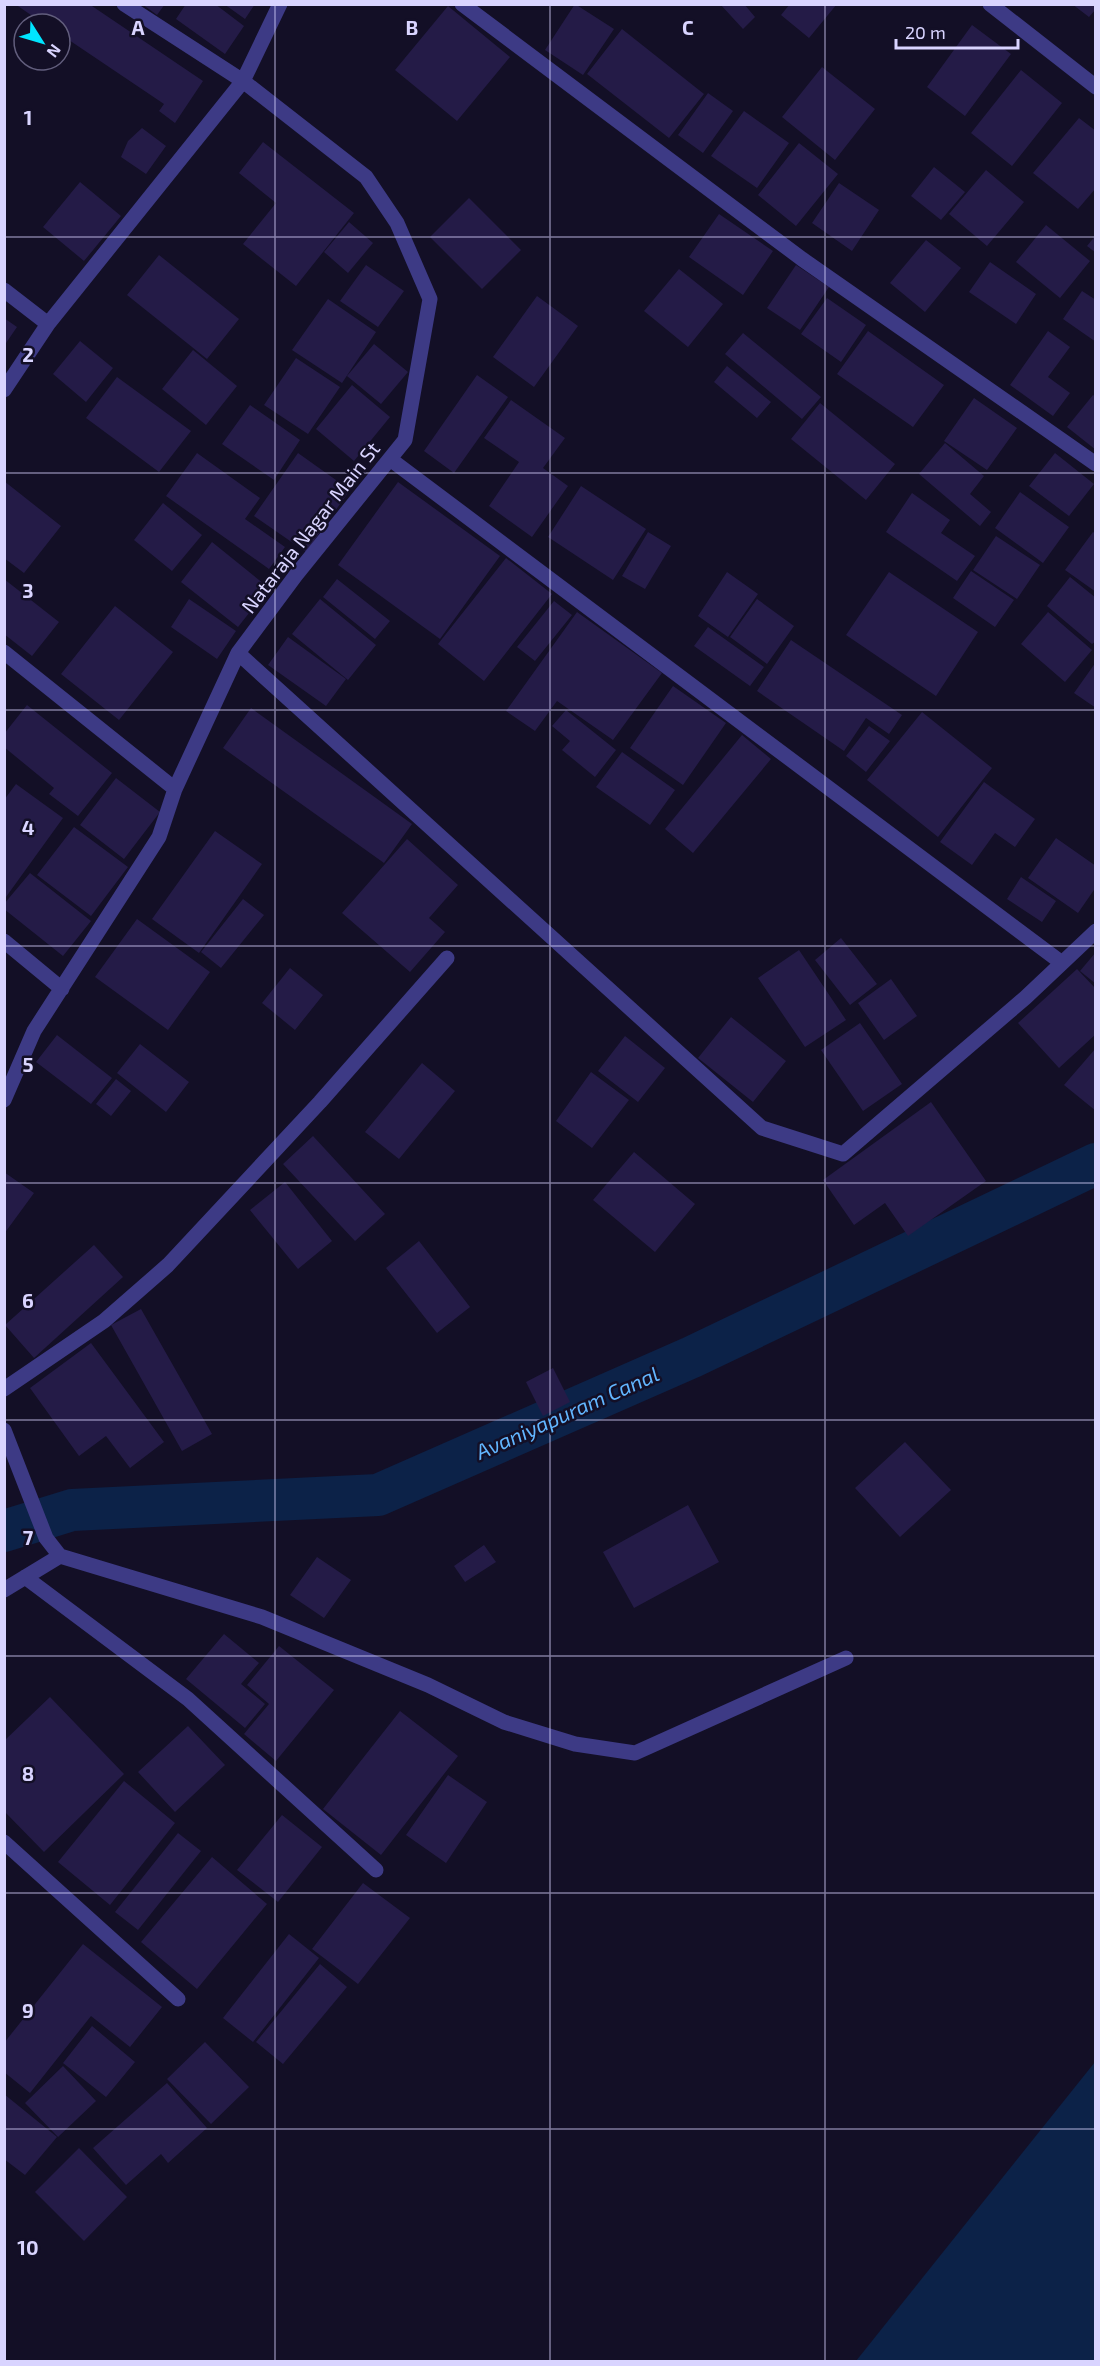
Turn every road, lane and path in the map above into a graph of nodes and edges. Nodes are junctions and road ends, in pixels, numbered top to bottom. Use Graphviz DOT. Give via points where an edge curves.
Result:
graph roads {
  1 [pos="124,4"];
  2 [pos="280,4"];
  3 [pos="462,4"];
  4 [pos="990,4"];
  5 [pos="243,81"];
  6 [pos="1095,87"];
  7 [pos="4,290"];
  8 [pos="48,324"];
  9 [pos="4,390"];
  10 [pos="390,459"];
  11 [pos="1095,465"];
  12 [pos="4,652"];
  13 [pos="238,653"];
  14 [pos="175,789"];
  15 [pos="1095,931"];
  16 [pos="4,941"];
  17 [pos="447,958"];
  18 [pos="1062,963"];
  19 [pos="62,988"];
  20 [pos="4,1100"];
  21 [pos="4,1389"];
  22 [pos="4,1430"];
  23 [pos="60,1556"];
  24 [pos="25,1577"];
  25 [pos="4,1590"];
  26 [pos="846,1659"];
  27 [pos="4,1842"];
  28 [pos="376,1870"];
  29 [pos="178,1999"];
  1 -- 5 [label="street, Nataraja Nagar Main St"];
  2 -- 5 [label="street"];
  3 -- 11 [label="street" via="801,259"];
  4 -- 6 [label="street"];
  5 -- 8 [label="street"];
  5 -- 10 [label="street, Nataraja Nagar Main St" via="366,177 396,223 430,299 405,440"];
  7 -- 8 [label="street"];
  8 -- 9 [label="street"];
  10 -- 13 [label="street, Nataraja Nagar Main St"];
  10 -- 18 [label="street"];
  12 -- 14 [label="street"];
  13 -- 14 [label="street, Nataraja Nagar Main St"];
  13 -- 18 [label="street" via="762,1128 843,1154"];
  14 -- 19 [label="street, Nataraja Nagar Main St" via="159,837"];
  15 -- 18 [label="street"];
  16 -- 19 [label="street"];
  17 -- 21 [label="street" via="168,1265 104,1321"];
  19 -- 20 [label="street, Nataraja Nagar Main St" via="34,1031"];
  22 -- 23 [label="street" via="46,1538"];
  23 -- 24 [label="street"];
  23 -- 26 [label="street" via="262,1617 504,1722 575,1744 635,1753"];
  24 -- 25 [label="street"];
  24 -- 28 [label="street" via="188,1699"];
  27 -- 29 [label="street"];
}
